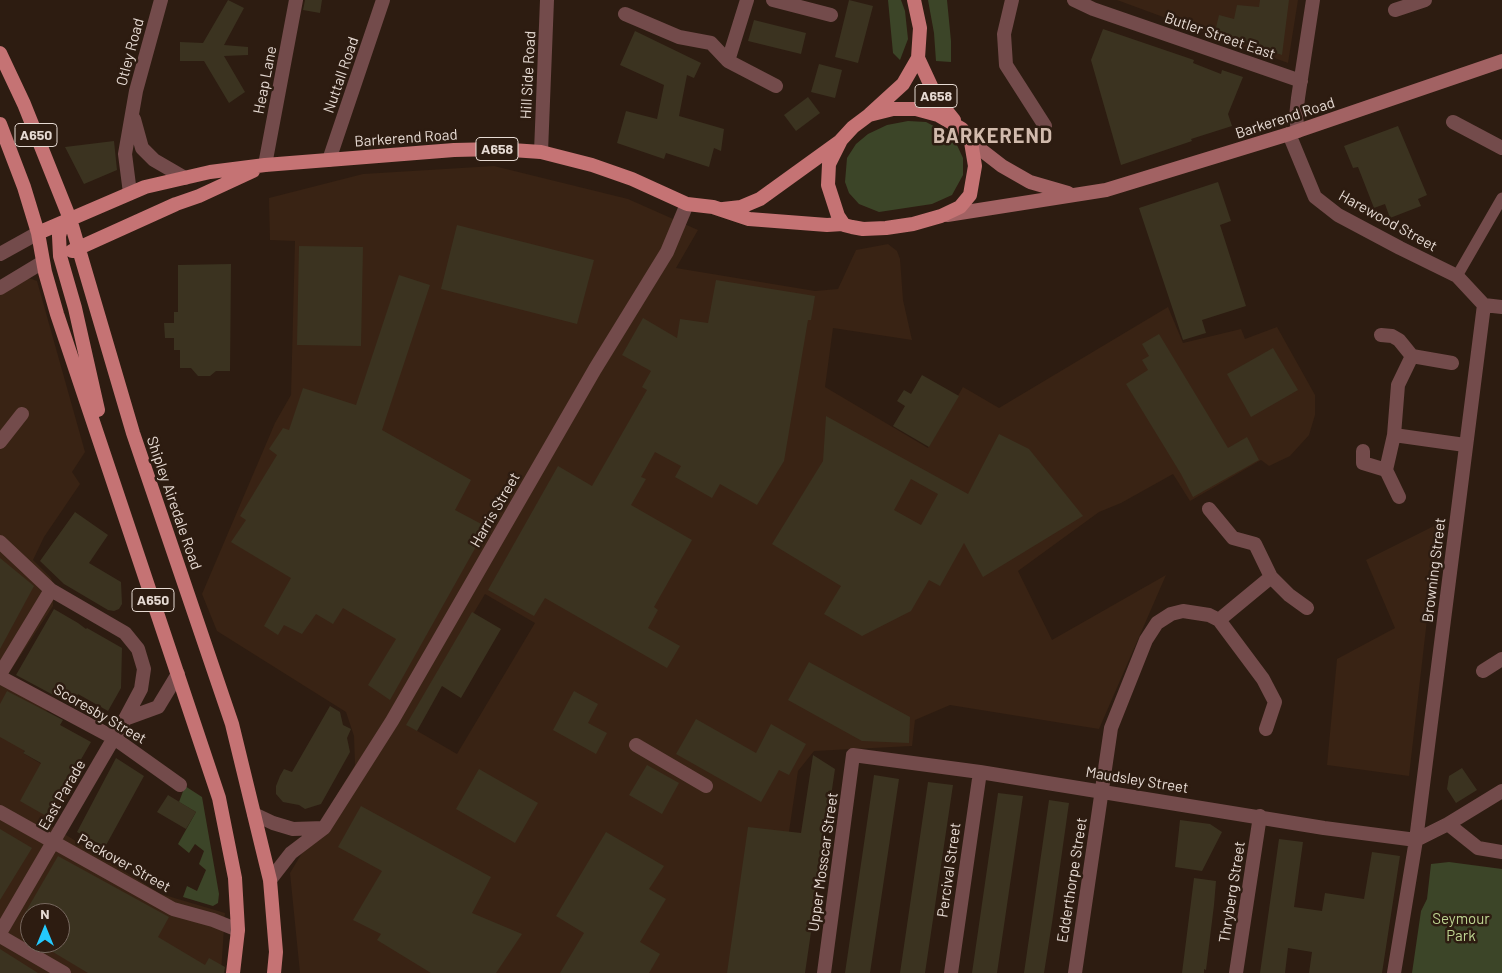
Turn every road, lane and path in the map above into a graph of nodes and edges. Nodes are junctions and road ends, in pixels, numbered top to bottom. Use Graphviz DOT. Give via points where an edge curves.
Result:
graph roads {
  1 [pos="161,0"];
  2 [pos="296,0"];
  3 [pos="383,0"];
  4 [pos="548,0"];
  5 [pos="747,0"];
  6 [pos="773,0"];
  7 [pos="914,0"];
  8 [pos="1012,0"];
  9 [pos="1074,0"];
  10 [pos="1313,0"];
  11 [pos="1422,0"];
  12 [pos="1395,10"];
  13 [pos="625,14"];
  14 [pos="830,15"];
  15 [pos="0,53"];
  16 [pos="918,58"];
  17 [pos="728,60"];
  18 [pos="1502,61"];
  19 [pos="1301,81"];
  20 [pos="776,86"];
  21 [pos="132,113"];
  22 [pos="869,116"];
  23 [pos="1453,122"];
  24 [pos="0,124"];
  25 [pos="1045,126"];
  26 [pos="962,129"];
  27 [pos="1293,132"];
  28 [pos="841,140"];
  29 [pos="971,142"];
  30 [pos="1502,148"];
  31 [pos="541,152"];
  32 [pos="329,160"];
  33 [pos="265,165"];
  34 [pos="185,178"];
  35 [pos="130,193"];
  36 [pos="1074,195"];
  37 [pos="1502,198"];
  38 [pos="687,204"];
  39 [pos="720,210"];
  40 [pos="941,216"];
  41 [pos="70,219"];
  42 [pos="843,224"];
  43 [pos="38,233"];
  44 [pos="79,248"];
  45 [pos="0,254"];
  46 [pos="60,256"];
  47 [pos="43,262"];
  48 [pos="1457,276"];
  49 [pos="0,288"];
  50 [pos="1484,304"];
  51 [pos="1502,307"];
  52 [pos="1381,335"];
  53 [pos="1412,356"];
  54 [pos="1452,363"];
  55 [pos="22,414"];
  56 [pos="1394,434"];
  57 [pos="0,442"];
  58 [pos="1465,445"];
  59 [pos="1363,451"];
  60 [pos="1386,470"];
  61 [pos="113,479"];
  62 [pos="1399,497"];
  63 [pos="1209,508"];
  64 [pos="0,542"];
  65 [pos="1271,577"];
  66 [pos="51,590"];
  67 [pos="1307,608"];
  68 [pos="1219,620"];
  69 [pos="1502,659"];
  70 [pos="1483,671"];
  71 [pos="178,674"];
  72 [pos="0,675"];
  73 [pos="125,719"];
  74 [pos="1266,729"];
  75 [pos="114,738"];
  76 [pos="636,745"];
  77 [pos="853,755"];
  78 [pos="980,772"];
  79 [pos="180,784"];
  80 [pos="706,786"];
  81 [pos="1102,791"];
  82 [pos="1502,791"];
  83 [pos="0,812"];
  84 [pos="254,814"];
  85 [pos="1260,816"];
  86 [pos="1448,824"];
  87 [pos="324,828"];
  88 [pos="1416,840"];
  89 [pos="53,843"];
  90 [pos="1502,852"];
  91 [pos="270,880"];
  92 [pos="238,930"];
  93 [pos="0,934"];
  94 [pos="276,952"];
  95 [pos="64,973"];
  96 [pos="233,973"];
  97 [pos="274,973"];
  98 [pos="282,973"];
  99 [pos="824,973"];
  100 [pos="951,973"];
  101 [pos="1075,973"];
  102 [pos="1236,973"];
  103 [pos="1394,973"];
  1 -- 21 [label="street, Otley Road"];
  2 -- 33 [label="street, Heap Lane"];
  3 -- 32 [label="street, Nuttall Road"];
  4 -- 31 [label="street, Hill Side Road"];
  5 -- 17 [label="street"];
  6 -- 14 [label="street"];
  7 -- 16 [label="main road, A658" via="920,28"];
  8 -- 25 [label="street" via="1004,34 1006,65"];
  9 -- 19 [label="street, Butler Street East" via="1092,10"];
  10 -- 19 [label="street"];
  11 -- 12 [label="street"];
  13 -- 17 [label="street" via="679,37 711,43"];
  15 -- 41 [label="main road, Shipley Airedale Road / A650"];
  16 -- 22 [label="main road, A658" via="903,84"];
  16 -- 26 [label="main road, A658" via="930,86"];
  17 -- 20 [label="street"];
  18 -- 27 [label="main road, Barkerend Road"];
  19 -- 27 [label="street"];
  21 -- 34 [label="street, Otley Road" via="142,148 154,160"];
  21 -- 35 [label="street, Otley Road" via="126,154"];
  22 -- 26 [label="main road" via="893,109 916,109 938,115"];
  22 -- 28 [label="main road"];
  23 -- 30 [label="street"];
  24 -- 43 [label="main road, A650"];
  26 -- 29 [label="main road"];
  27 -- 36 [label="main road, Barkerend Road" via="1151,178"];
  27 -- 48 [label="street, Harewood Street" via="1316,197 1338,215"];
  28 -- 39 [label="main road, Barkerend Road / A658" via="760,199 741,207"];
  28 -- 42 [label="main road" via="829,164 828,185"];
  29 -- 36 [label="main road, Barkerend Road" via="1030,182"];
  29 -- 40 [label="main road" via="975,166 970,195 960,207"];
  31 -- 32 [label="main road, Barkerend Road / A658" via="454,150"];
  31 -- 38 [label="main road, Barkerend Road / A658" via="632,179"];
  32 -- 33 [label="main road, Barkerend Road / A658"];
  33 -- 34 [label="main road, Barkerend Road / A658"];
  33 -- 44 [label="main road, Barkerend Road / A658"];
  34 -- 35 [label="main road, Barkerend Road / A658"];
  35 -- 41 [label="main road, Barkerend Road / A658"];
  36 -- 40 [label="main road, Barkerend Road"];
  37 -- 48 [label="street"];
  38 -- 39 [label="main road, Barkerend Road / A658"];
  38 -- 87 [label="street, Harris Street" via="667,252 595,369 392,721"];
  39 -- 42 [label="main road, Barkerend Road / A658" via="749,219"];
  40 -- 42 [label="main road" via="886,228 863,229"];
  41 -- 43 [label="main road, Barkerend Road / A658"];
  41 -- 44 [label="main road, Shipley Airedale Road / A650"];
  41 -- 46 [label="main road" via="59,236"];
  43 -- 45 [label="street, Barkerend Road"];
  43 -- 47 [label="main road, A650"];
  44 -- 46 [label="main road, Barkerend Road / A658"];
  44 -- 84 [label="main road, Shipley Airedale Road / A650" via="133,433 232,724"];
  46 -- 47 [label="main road, Barkerend Road / A658"];
  46 -- 61 [label="main road" via="75,308"];
  47 -- 49 [label="street, Barkerend Road"];
  47 -- 61 [label="main road, A650" via="57,314"];
  48 -- 50 [label="street, Harewood Street"];
  50 -- 51 [label="street"];
  50 -- 58 [label="street, Browning Street"];
  52 -- 53 [label="street" via="1399,340"];
  53 -- 54 [label="street"];
  53 -- 56 [label="street" via="1398,385"];
  55 -- 57 [label="street"];
  56 -- 58 [label="street"];
  56 -- 60 [label="street"];
  58 -- 88 [label="street, Browning Street"];
  59 -- 60 [label="street" via="1363,463"];
  60 -- 62 [label="street"];
  61 -- 71 [label="main road, A650"];
  63 -- 65 [label="street" via="1233,538 1255,544"];
  64 -- 66 [label="street"];
  65 -- 67 [label="street"];
  65 -- 68 [label="street"];
  66 -- 72 [label="street"];
  66 -- 73 [label="street, East Parade" via="126,633 138,649 144,669 141,689"];
  68 -- 74 [label="street" via="1263,678 1275,702"];
  68 -- 81 [label="street, Edderthorpe Street" via="1209,615 1183,612 1171,614 1157,623 1146,640 1111,728"];
  69 -- 70 [label="street"];
  71 -- 73 [label="street" via="158,707"];
  71 -- 92 [label="main road, A650" via="219,798 235,878"];
  72 -- 75 [label="street, Scoresby Street"];
  73 -- 75 [label="street, East Parade"];
  75 -- 79 [label="street, Scoresby Street"];
  75 -- 89 [label="street, East Parade"];
  76 -- 80 [label="street"];
  77 -- 78 [label="street, Maudsley Street"];
  77 -- 99 [label="street, Upper Mosscar Street"];
  78 -- 81 [label="street, Maudsley Street"];
  78 -- 100 [label="street, Percival Street"];
  81 -- 85 [label="street, Maudsley Street"];
  81 -- 101 [label="street, Edderthorpe Street"];
  82 -- 86 [label="street"];
  83 -- 89 [label="street, Peckover Street"];
  84 -- 87 [label="street" via="292,829"];
  84 -- 91 [label="main road, Shipley Airedale Road / A650"];
  85 -- 88 [label="street, Maudsley Street"];
  85 -- 102 [label="street, Thryberg Street"];
  86 -- 88 [label="street"];
  86 -- 90 [label="street" via="1478,848"];
  87 -- 91 [label="street, Harris Street" via="291,853"];
  88 -- 103 [label="street, Browning Street"];
  89 -- 92 [label="street, Peckover Street" via="174,909"];
  89 -- 93 [label="street, East Parade"];
  91 -- 94 [label="main road, Shipley Airedale Road / A650"];
  92 -- 96 [label="main road, A650"];
  93 -- 95 [label="street"];
  94 -- 97 [label="main road, Shipley Airedale Road / A650"];
  94 -- 98 [label="main road"];
}
